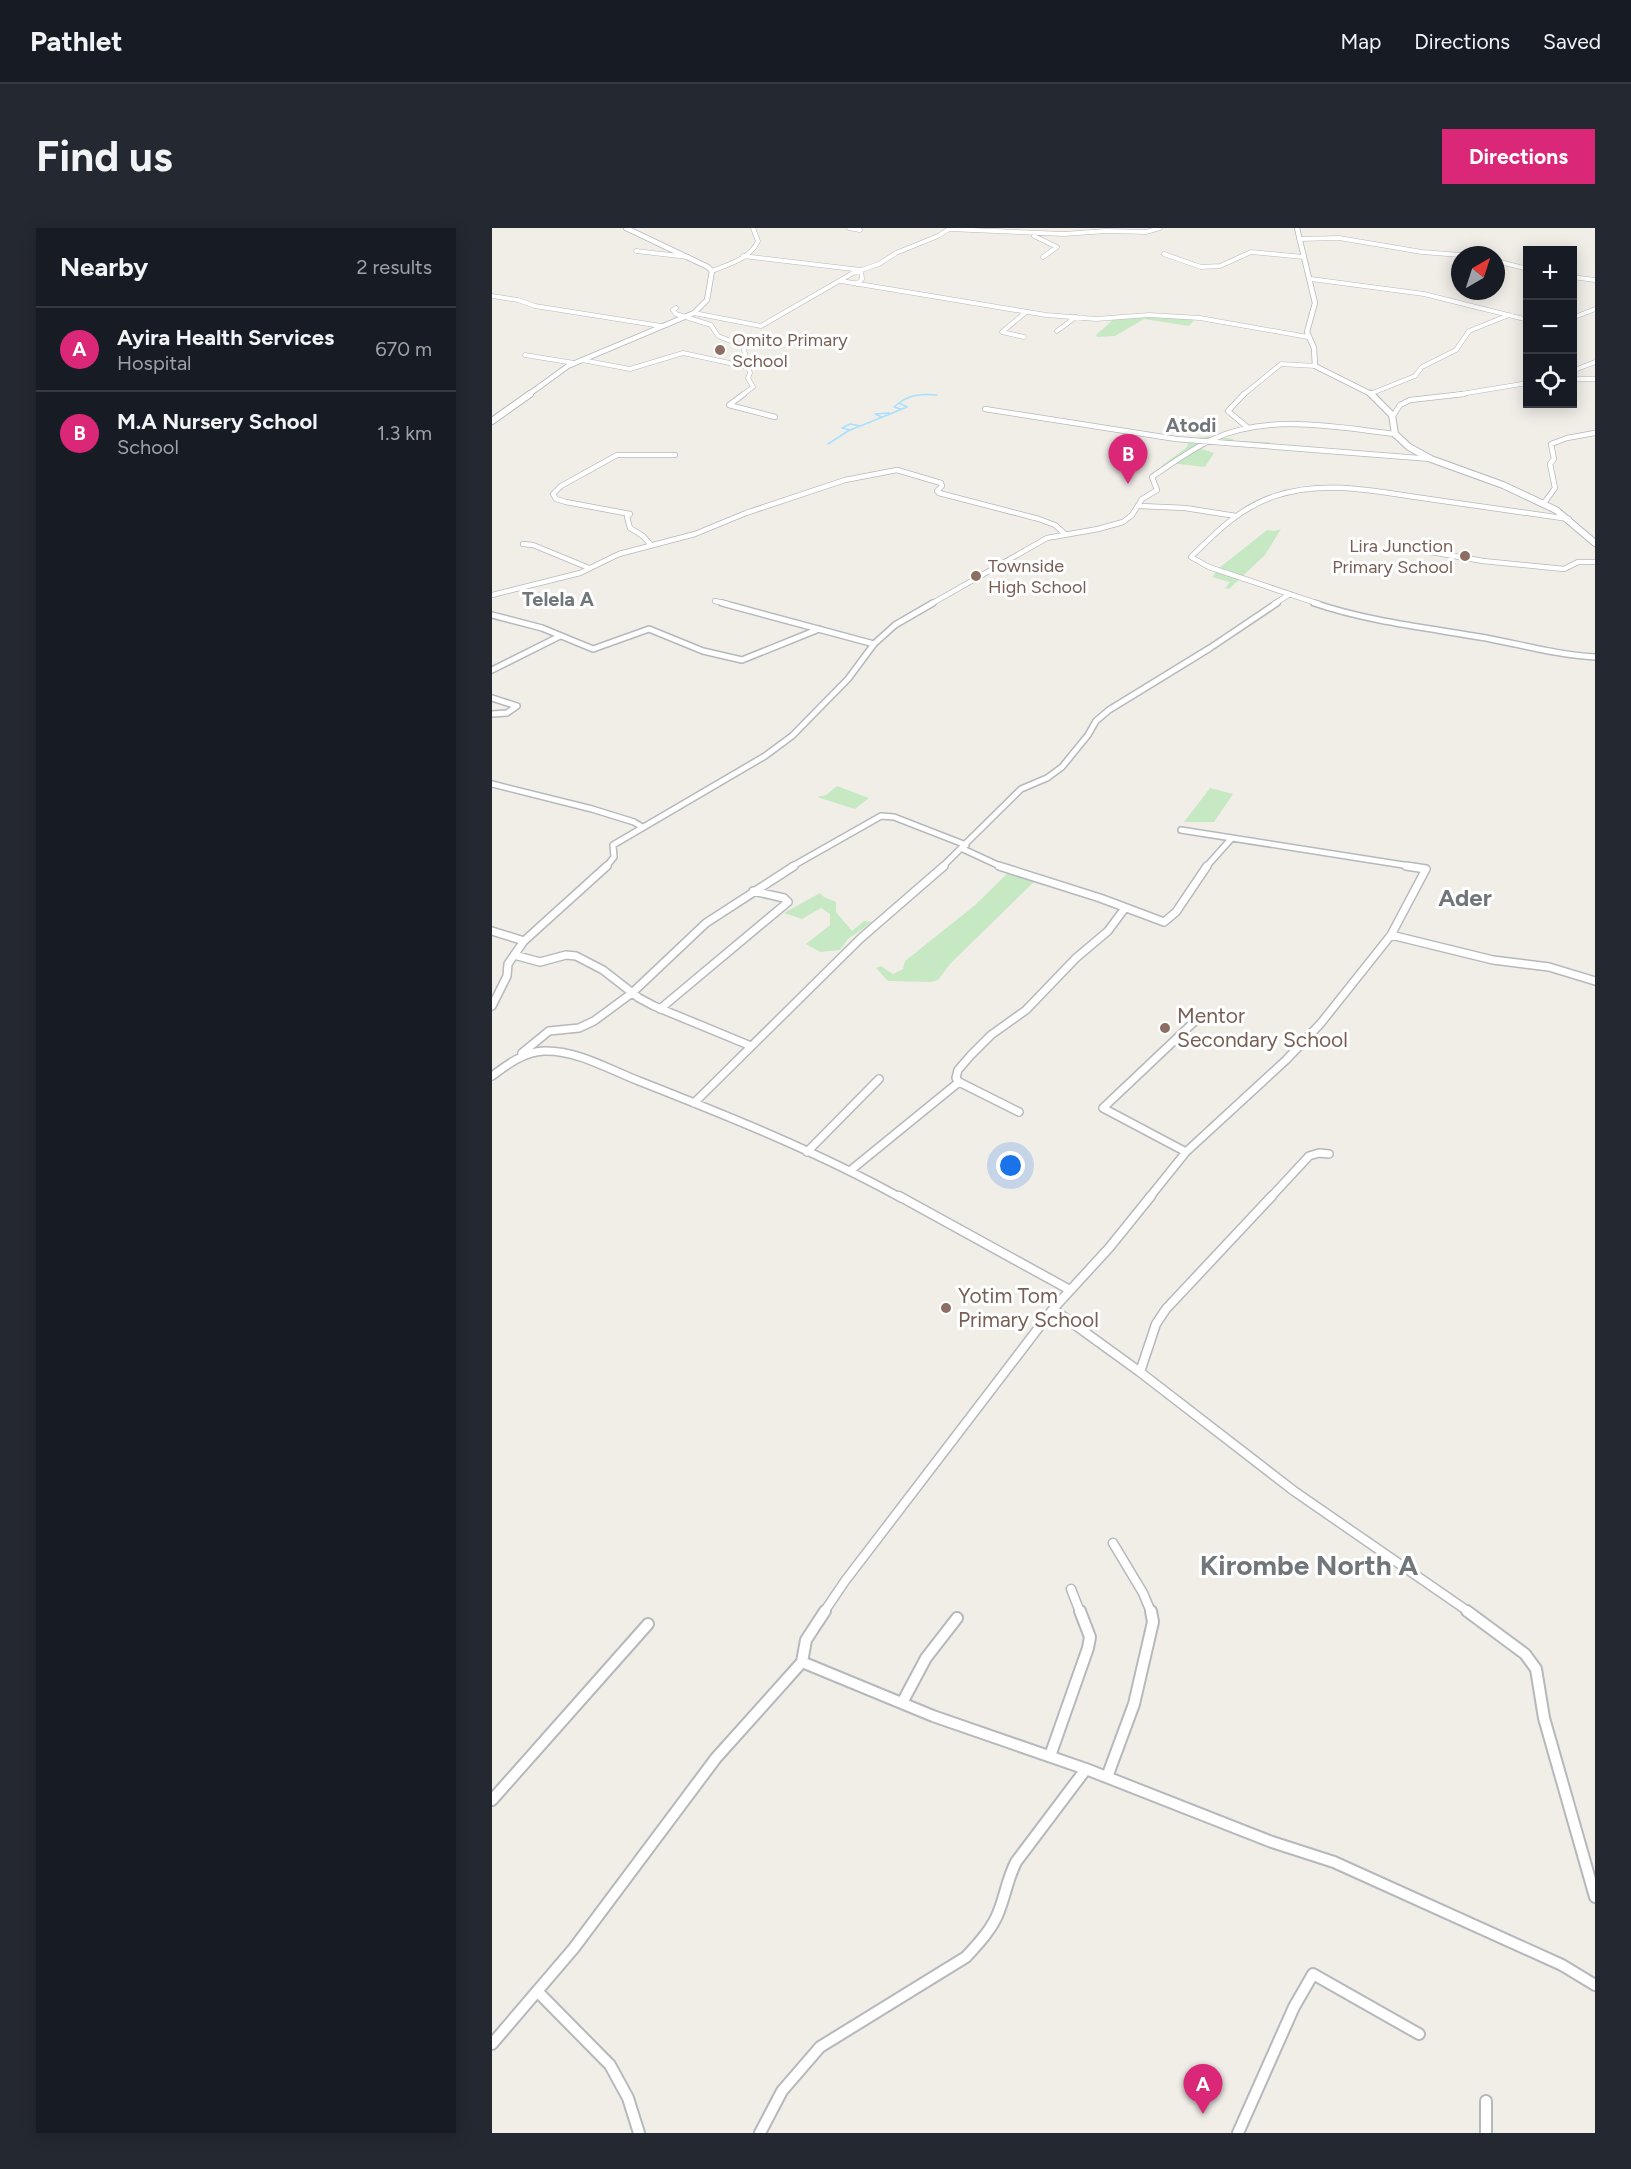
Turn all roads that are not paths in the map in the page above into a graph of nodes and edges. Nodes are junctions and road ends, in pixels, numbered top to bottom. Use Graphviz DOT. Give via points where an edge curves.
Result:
graph roads {
  1 [pos="626,228"];
  2 [pos="849,228"];
  3 [pos="1160,228"];
  4 [pos="1297,228"];
  5 [pos="755,229"];
  6 [pos="949,229"];
  7 [pos="861,230"];
  8 [pos="1031,233"];
  9 [pos="1299,239"];
  10 [pos="636,251"];
  11 [pos="1164,254"];
  12 [pos="1451,254"];
  13 [pos="744,256"];
  14 [pos="688,257"];
  15 [pos="1043,257"];
  16 [pos="1303,257"];
  17 [pos="1505,263"];
  18 [pos="1523,268"];
  19 [pos="861,270"];
  20 [pos="712,271"];
  21 [pos="1577,278"];
  22 [pos="1311,279"];
  23 [pos="1595,280"];
  24 [pos="841,281"];
  25 [pos="857,284"];
  26 [pos="492,296"];
  27 [pos="676,308"];
  28 [pos="1595,309"];
  29 [pos="1026,312"];
  30 [pos="694,313"];
  31 [pos="1509,315"];
  32 [pos="706,316"];
  33 [pos="1577,316"];
  34 [pos="683,317"];
  35 [pos="1076,317"];
  36 [pos="1523,319"];
  37 [pos="708,323"];
  38 [pos="661,326"];
  39 [pos="1057,331"];
  40 [pos="1024,337"];
  41 [pos="1308,337"];
  42 [pos="525,355"];
  43 [pos="582,360"];
  44 [pos="1595,362"];
  45 [pos="574,363"];
  46 [pos="1315,366"];
  47 [pos="748,367"];
  48 [pos="1577,369"];
  49 [pos="1577,379"];
  50 [pos="1595,379"];
  51 [pos="1523,384"];
  52 [pos="1370,394"];
  53 [pos="985,409"];
  54 [pos="1393,416"];
  55 [pos="775,417"];
  56 [pos="492,421"];
  57 [pos="1247,427"];
  58 [pos="1595,433"];
  59 [pos="1395,434"];
  60 [pos="1207,441"];
  61 [pos="675,455"];
  62 [pos="1431,459"];
  63 [pos="1544,503"];
  64 [pos="1140,506"];
  65 [pos="1236,516"];
  66 [pos="1569,519"];
  67 [pos="1064,533"];
  68 [pos="1595,543"];
  69 [pos="523,544"];
  70 [pos="650,544"];
  71 [pos="1419,550"];
  72 [pos="1595,562"];
  73 [pos="589,568"];
  74 [pos="1290,594"];
  75 [pos="492,595"];
  76 [pos="715,601"];
  77 [pos="492,615"];
  78 [pos="819,629"];
  79 [pos="560,636"];
  80 [pos="874,644"];
  81 [pos="1595,657"];
  82 [pos="492,670"];
  83 [pos="492,698"];
  84 [pos="492,714"];
  85 [pos="492,784"];
  86 [pos="642,828"];
  87 [pos="1181,830"];
  88 [pos="1231,839"];
  89 [pos="965,847"];
  90 [pos="753,891"];
  91 [pos="1125,908"];
  92 [pos="492,931"];
  93 [pos="1391,935"];
  94 [pos="524,941"];
  95 [pos="514,955"];
  96 [pos="1595,981"];
  97 [pos="632,993"];
  98 [pos="492,1006"];
  99 [pos="660,1009"];
  100 [pos="1195,1021"];
  101 [pos="751,1046"];
  102 [pos="519,1056"];
  103 [pos="492,1076"];
  104 [pos="879,1079"];
  105 [pos="959,1082"];
  106 [pos="694,1103"];
  107 [pos="1019,1112"];
  108 [pos="807,1152"];
  109 [pos="1186,1152"];
  110 [pos="1329,1154"];
  111 [pos="851,1170"];
  112 [pos="1070,1290"];
  113 [pos="1053,1309"];
  114 [pos="1140,1372"];
  115 [pos="1113,1543"];
  116 [pos="1071,1589"];
  117 [pos="957,1618"];
  118 [pos="648,1624"];
  119 [pos="801,1662"];
  120 [pos="902,1703"];
  121 [pos="1050,1756"];
  122 [pos="1086,1769"];
  123 [pos="1107,1777"];
  124 [pos="492,1800"];
  125 [pos="1595,1897"];
  126 [pos="1595,1985"];
  127 [pos="537,1991"];
  128 [pos="1419,2034"];
  129 [pos="492,2044"];
  130 [pos="1486,2101"];
  131 [pos="639,2133"];
  132 [pos="759,2133"];
  133 [pos="1238,2133"];
  134 [pos="1486,2133"];
  1 -- 14 [label="street"];
  2 -- 7 [label="street"];
  3 -- 8 [label="street" via="1146,232"];
  4 -- 9 [label="street"];
  5 -- 13 [label="street" via="758,244"];
  6 -- 8 [label="street"];
  6 -- 19 [label="street"];
  8 -- 15 [label="street" via="1057,247"];
  9 -- 12 [label="street" via="1339,238"];
  9 -- 16 [label="street"];
  10 -- 14 [label="street"];
  11 -- 16 [label="street" via="1201,267 1220,266 1250,252"];
  13 -- 19 [label="street"];
  13 -- 20 [label="street"];
  14 -- 20 [label="street"];
  16 -- 22 [label="street"];
  17 -- 18 [label="street"];
  19 -- 24 [label="street"];
  19 -- 25 [label="street" via="862,279"];
  20 -- 30 [label="street" via="707,303"];
  21 -- 23 [label="street"];
  22 -- 31 [label="street" via="1424,294"];
  22 -- 41 [label="street" via="1316,304"];
  24 -- 25 [label="street"];
  24 -- 32 [label="street" via="761,326"];
  25 -- 29 [label="street"];
  26 -- 38 [label="street"];
  27 -- 34 [label="street" via="675,313"];
  28 -- 33 [label="street"];
  29 -- 35 [label="street"];
  29 -- 40 [label="street" via="1002,332"];
  30 -- 32 [label="street"];
  30 -- 34 [label="street"];
  31 -- 36 [label="street"];
  31 -- 52 [label="street" via="1469,331 1456,350 1422,367 1415,376"];
  32 -- 37 [label="street"];
  34 -- 37 [label="street"];
  34 -- 38 [label="street"];
  35 -- 39 [label="street"];
  35 -- 41 [label="street" via="1200,318"];
  37 -- 47 [label="street" via="718,336 744,346"];
  38 -- 43 [label="street"];
  41 -- 46 [label="street" via="1314,348"];
  42 -- 45 [label="street"];
  43 -- 45 [label="street"];
  43 -- 47 [label="street" via="630,369 683,353"];
  44 -- 48 [label="street"];
  45 -- 56 [label="street"];
  46 -- 52 [label="street"];
  46 -- 57 [label="street" via="1279,364 1247,389 1228,410"];
  47 -- 55 [label="street" via="753,387 729,405"];
  49 -- 50 [label="street"];
  51 -- 54 [label="street" via="1409,400 1399,405"];
  52 -- 54 [label="street"];
  53 -- 60 [label="street" via="1127,433"];
  54 -- 59 [label="street"];
  57 -- 59 [label="street" via="1324,425"];
  57 -- 60 [label="street"];
  58 -- 63 [label="street" via="1551,444 1555,488"];
  59 -- 62 [label="street"];
  60 -- 62 [label="street"];
  60 -- 64 [label="street" via="1152,477 1157,490 1141,500"];
  61 -- 70 [label="street" via="618,455 552,494 566,502 630,514 628,526"];
  62 -- 63 [label="street"];
  63 -- 66 [label="street"];
  64 -- 65 [label="street"];
  64 -- 67 [label="street" via="1131,517 1114,526"];
  65 -- 66 [label="street" via="1274,496 1327,487"];
  65 -- 74 [label="street" via="1192,558"];
  66 -- 68 [label="street"];
  67 -- 70 [label="street" via="1038,519 939,493 936,491 942,486 940,483 897,470 845,480 688,536"];
  67 -- 80 [label="street" via="1032,546 905,618"];
  69 -- 73 [label="street"];
  70 -- 73 [label="street"];
  71 -- 72 [label="street" via="1564,569 1576,562"];
  73 -- 75 [label="street"];
  74 -- 81 [label="street" via="1335,610 1405,626 1562,655"];
  74 -- 89 [label="street" via="1109,710 1062,766 1047,778 1021,789"];
  76 -- 78 [label="street"];
  77 -- 79 [label="street"];
  78 -- 79 [label="street" via="742,660 703,651 649,629 598,648"];
  78 -- 80 [label="street"];
  79 -- 82 [label="street"];
  80 -- 86 [label="street" via="848,679 792,736"];
  83 -- 84 [label="street" via="517,706 507,713"];
  85 -- 86 [label="street" via="634,822"];
  86 -- 94 [label="street" via="614,845 611,863"];
  87 -- 88 [label="street"];
  88 -- 91 [label="street" via="1165,922"];
  88 -- 93 [label="street" via="1426,869"];
  89 -- 90 [label="street" via="894,817 881,816"];
  89 -- 91 [label="street" via="1006,869"];
  89 -- 101 [label="street" via="861,938"];
  90 -- 97 [label="street" via="706,923"];
  90 -- 99 [label="street" via="788,902"];
  91 -- 105 [label="street" via="1108,931 1031,1005 971,1055 958,1070"];
  92 -- 94 [label="street"];
  93 -- 96 [label="street" via="1493,960 1549,967"];
  93 -- 109 [label="street" via="1299,1047"];
  94 -- 95 [label="street"];
  95 -- 97 [label="street" via="538,962 570,954 612,976"];
  95 -- 98 [label="street"];
  97 -- 99 [label="street"];
  97 -- 102 [label="street" via="585,1026 544,1034"];
  99 -- 101 [label="street"];
  100 -- 109 [label="street" via="1103,1108"];
  101 -- 106 [label="street"];
  102 -- 103 [label="street"];
  102 -- 106 [label="street" via="540,1050 570,1054"];
  104 -- 108 [label="street"];
  105 -- 107 [label="street"];
  105 -- 111 [label="street"];
  106 -- 108 [label="street"];
  108 -- 111 [label="street"];
  109 -- 112 [label="street"];
  110 -- 114 [label="street" via="1309,1156 1166,1309 1156,1324"];
  111 -- 112 [label="street"];
  112 -- 113 [label="street"];
  113 -- 114 [label="street"];
  113 -- 119 [label="street" via="845,1581 807,1640"];
  114 -- 125 [label="street" via="1286,1485 1504,1637 1532,1661 1556,1763"];
  115 -- 123 [label="street" via="1148,1601 1153,1622 1134,1704"];
  116 -- 121 [label="street" via="1090,1637"];
  117 -- 120 [label="street" via="926,1658"];
  118 -- 124 [label="street"];
  119 -- 120 [label="street"];
  119 -- 127 [label="street" via="716,1758 574,1948"];
  120 -- 121 [label="street"];
  121 -- 122 [label="street"];
  122 -- 123 [label="street"];
  122 -- 132 [label="street" via="1016,1862 1007,1879 999,1912 980,1942 966,1957 820,2047 782,2091"];
  123 -- 126 [label="street" via="1379,1881 1562,1965"];
  127 -- 129 [label="street"];
  127 -- 131 [label="street" via="620,2078"];
  128 -- 133 [label="street" via="1313,1974 1294,2007"];
  130 -- 134 [label="street"];
}
